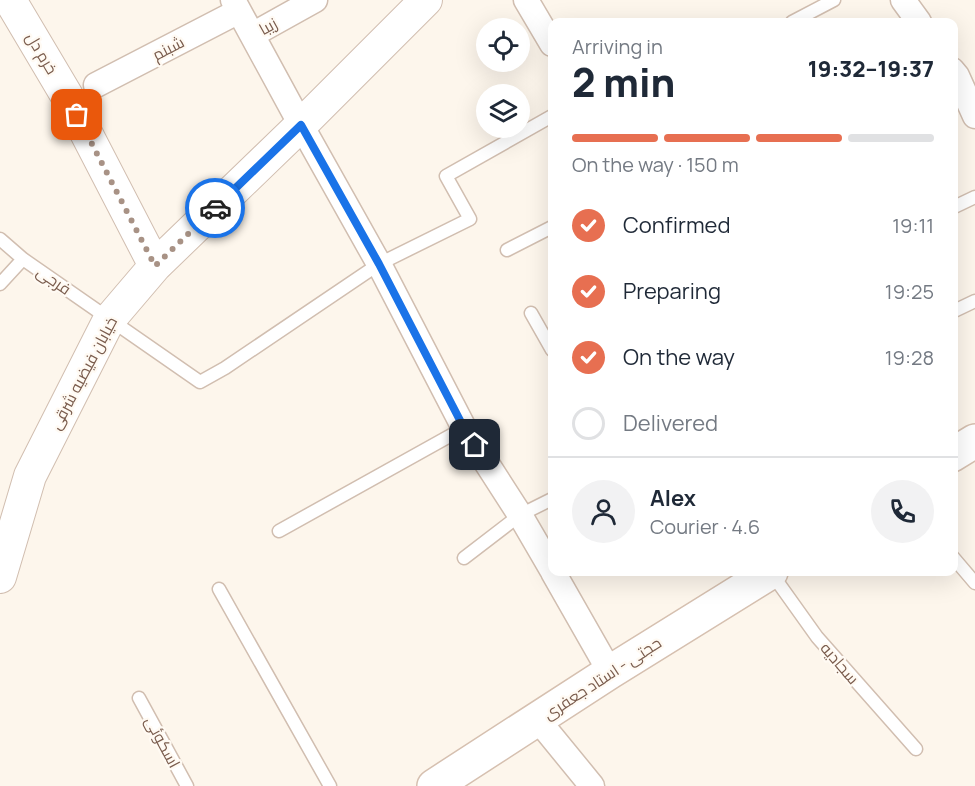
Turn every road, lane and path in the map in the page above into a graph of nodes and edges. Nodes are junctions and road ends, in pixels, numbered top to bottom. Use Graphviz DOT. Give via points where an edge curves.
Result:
graph roads {
  1 [pos="315,0"];
  2 [pos="426,0"];
  3 [pos="526,0"];
  4 [pos="834,0"];
  5 [pos="903,0"];
  6 [pos="12,1"];
  7 [pos="236,5"];
  8 [pos="800,18"];
  9 [pos="916,18"];
  10 [pos="252,35"];
  11 [pos="548,37"];
  12 [pos="958,78"];
  13 [pos="96,84"];
  14 [pos="975,116"];
  15 [pos="548,118"];
  16 [pos="301,125"];
  17 [pos="975,197"];
  18 [pos="958,205"];
  19 [pos="548,228"];
  20 [pos="0,239"];
  21 [pos="507,250"];
  22 [pos="23,259"];
  23 [pos="379,264"];
  24 [pos="155,266"];
  25 [pos="0,284"];
  26 [pos="975,301"];
  27 [pos="958,309"];
  28 [pos="531,314"];
  29 [pos="109,320"];
  30 [pos="548,343"];
  31 [pos="464,428"];
  32 [pos="975,441"];
  33 [pos="958,451"];
  34 [pos="548,501"];
  35 [pos="520,515"];
  36 [pos="279,531"];
  37 [pos="464,558"];
  38 [pos="958,563"];
  39 [pos="548,564"];
  40 [pos="555,576"];
  41 [pos="765,576"];
  42 [pos="774,576"];
  43 [pos="0,577"];
  44 [pos="975,583"];
  45 [pos="219,589"];
  46 [pos="610,672"];
  47 [pos="139,698"];
  48 [pos="538,720"];
  49 [pos="916,749"];
  50 [pos="187,786"];
  51 [pos="330,786"];
  52 [pos="434,786"];
  53 [pos="592,786"];
  1 -- 10 [label="street, زیبا"];
  2 -- 16 [label="street, خیابان فیضیه شرقی"];
  3 -- 11 [label="street"];
  4 -- 8 [label="lane"];
  5 -- 9 [label="street"];
  6 -- 24 [label="street, خرم دل" via="67,96"];
  7 -- 10 [label="street"];
  7 -- 13 [label="street, شبنم"];
  10 -- 16 [label="street"];
  12 -- 14 [label="street"];
  15 -- 23 [label="lane" via="446,176 470,219"];
  16 -- 23 [label="street"];
  16 -- 24 [label="street, خیابان فیضیه شرقی"];
  17 -- 18 [label="lane"];
  19 -- 21 [label="lane"];
  20 -- 22 [label="lane, فرجی"];
  22 -- 25 [label="lane"];
  22 -- 29 [label="lane, فرجی"];
  23 -- 29 [label="lane, فرجی" via="200,382"];
  23 -- 31 [label="street"];
  24 -- 29 [label="street, خیابان فیضیه شرقی"];
  26 -- 27 [label="lane"];
  28 -- 30 [label="lane"];
  29 -- 43 [label="street, خیابان فیضیه شرقی" via="30,476"];
  31 -- 35 [label="street"];
  31 -- 36 [label="lane"];
  32 -- 33 [label="main road"];
  34 -- 35 [label="lane"];
  35 -- 37 [label="lane"];
  35 -- 39 [label="street"];
  38 -- 44 [label="lane"];
  40 -- 46 [label="street"];
  41 -- 46 [label="main road, حجتی - استاد جعفری"];
  42 -- 49 [label="lane, سجادیه" via="817,637"];
  45 -- 51 [label="lane"];
  46 -- 48 [label="main road, حجتی - استاد جعفری"];
  47 -- 50 [label="lane, اسکوئی"];
  48 -- 52 [label="main road, حجتی - استاد جعفری"];
  48 -- 53 [label="street"];
}
